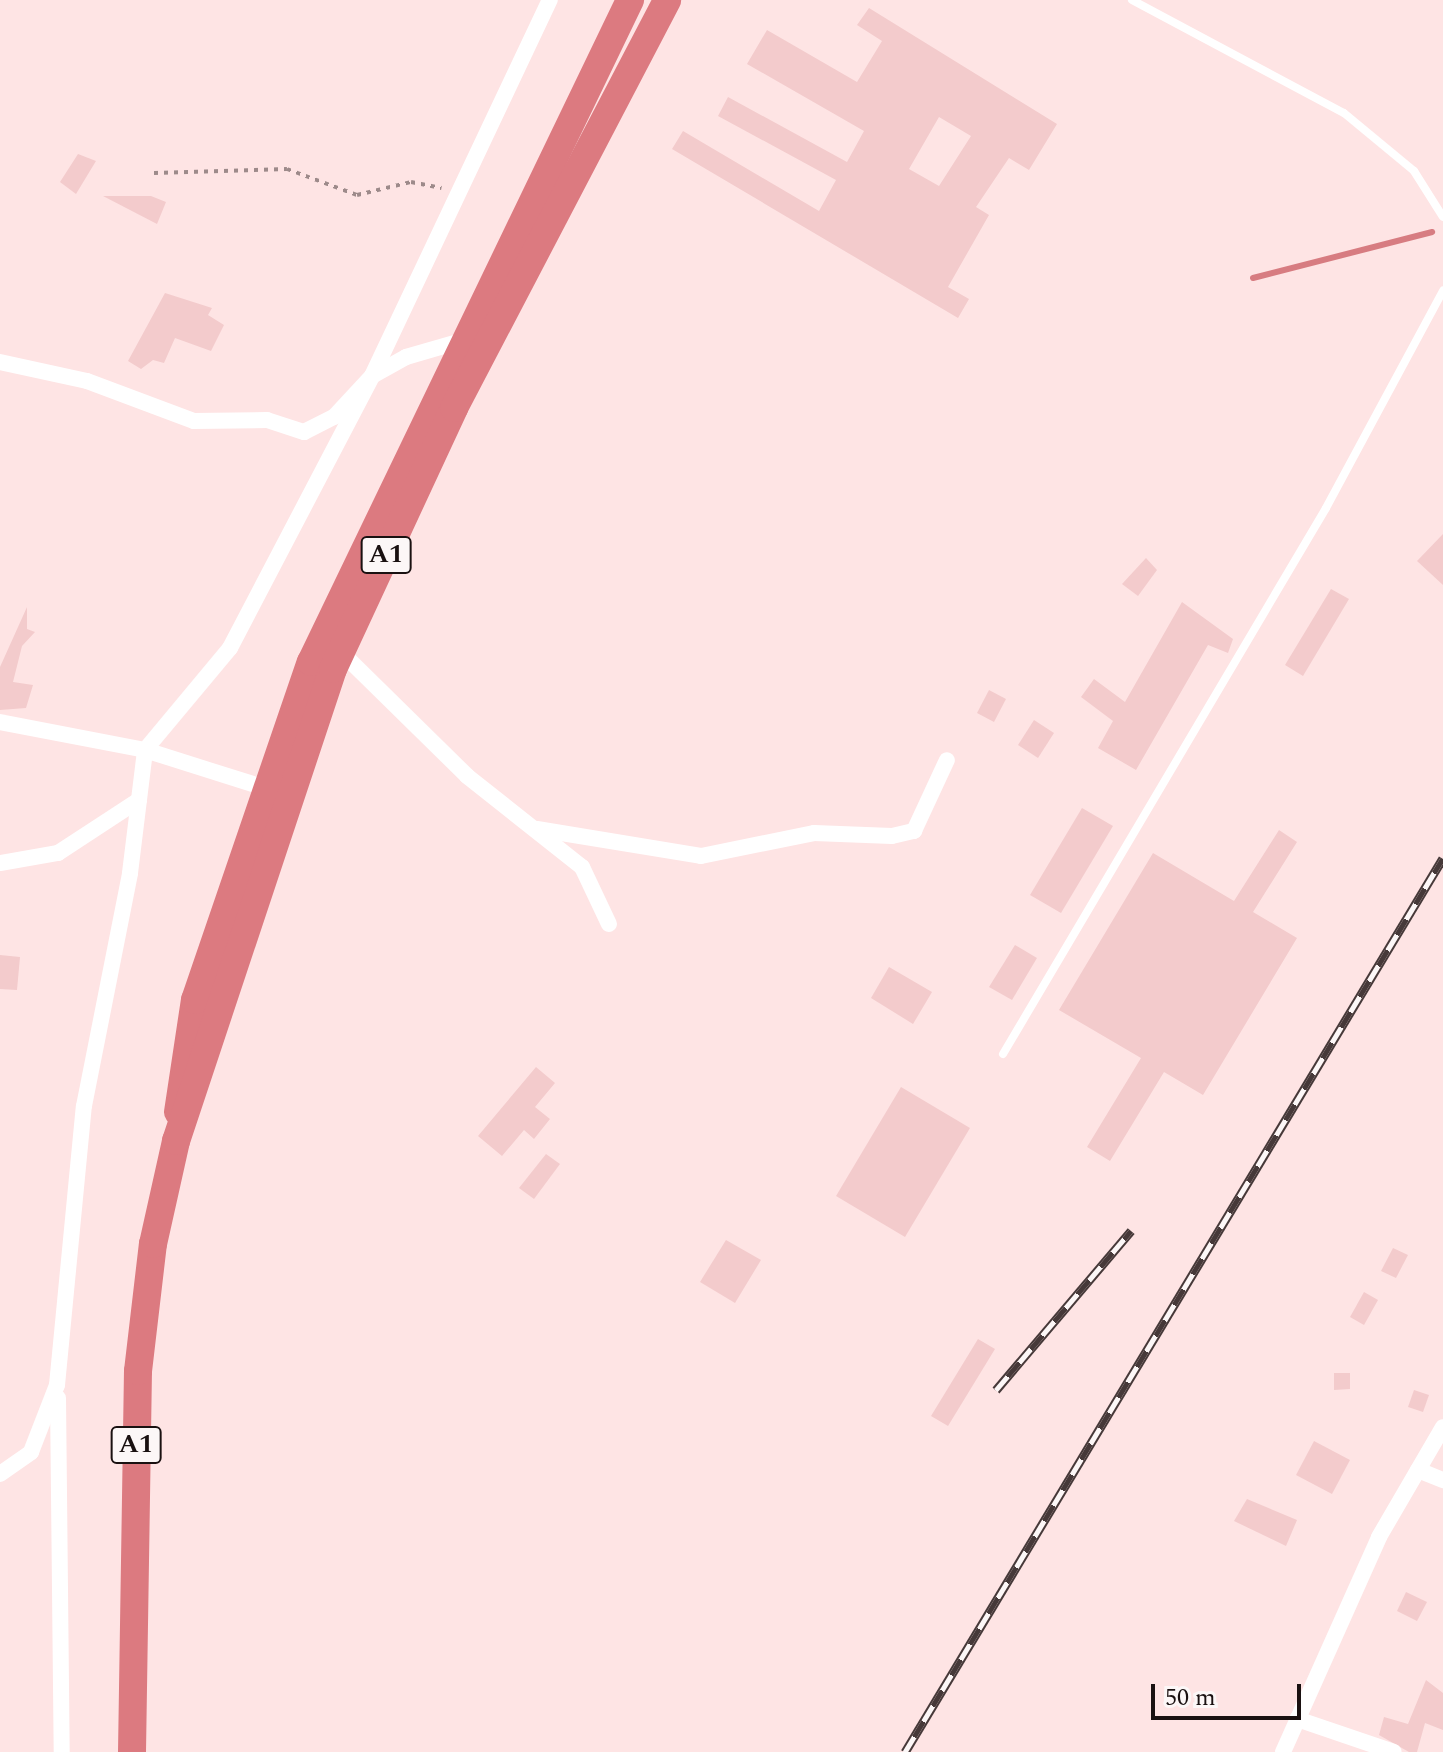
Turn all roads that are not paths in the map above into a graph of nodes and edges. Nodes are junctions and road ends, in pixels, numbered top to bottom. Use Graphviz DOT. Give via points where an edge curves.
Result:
graph roads {
  1 [pos="550,0"];
  2 [pos="630,0"];
  3 [pos="667,0"];
  4 [pos="1132,0"];
  5 [pos="1443,217"];
  6 [pos="1443,291"];
  7 [pos="461,341"];
  8 [pos="0,362"];
  9 [pos="372,376"];
  10 [pos="341,652"];
  11 [pos="0,722"];
  12 [pos="145,750"];
  13 [pos="947,760"];
  14 [pos="275,791"];
  15 [pos="139,800"];
  16 [pos="537,829"];
  17 [pos="0,863"];
  18 [pos="609,924"];
  19 [pos="1003,1054"];
  20 [pos="57,1385"];
  21 [pos="1443,1427"];
  22 [pos="1418,1470"];
  23 [pos="0,1474"];
  24 [pos="1443,1480"];
  25 [pos="1297,1719"];
  26 [pos="62,1752"];
  27 [pos="132,1752"];
  28 [pos="1283,1752"];
  29 [pos="1394,1752"];
  1 -- 9 [label="street"];
  2 -- 7 [label="highway, A1"];
  3 -- 10 [label="highway, A1" via="454,408"];
  4 -- 5 [label="lane" via="1344,113 1414,171"];
  6 -- 19 [label="lane" via="1326,508"];
  7 -- 9 [label="street" via="406,357"];
  7 -- 14 [label="highway, A1" via="311,662"];
  8 -- 9 [label="street" via="87,381 194,421 267,420 304,432 334,417"];
  9 -- 12 [label="street" via="230,648"];
  10 -- 14 [label="highway, A1"];
  10 -- 16 [label="street" via="467,776"];
  11 -- 12 [label="street"];
  12 -- 14 [label="street"];
  12 -- 15 [label="street"];
  13 -- 16 [label="street" via="914,831 892,836 814,833 701,856"];
  14 -- 27 [label="highway, A1" via="176,1141 153,1244 138,1371"];
  15 -- 17 [label="street" via="58,853"];
  15 -- 20 [label="street" via="84,1106"];
  16 -- 18 [label="street" via="582,867"];
  20 -- 23 [label="street" via="31,1452"];
  20 -- 26 [label="street"];
  21 -- 22 [label="street"];
  22 -- 24 [label="street"];
  22 -- 25 [label="street" via="1379,1537"];
  25 -- 28 [label="street"];
  25 -- 29 [label="street"];
}
